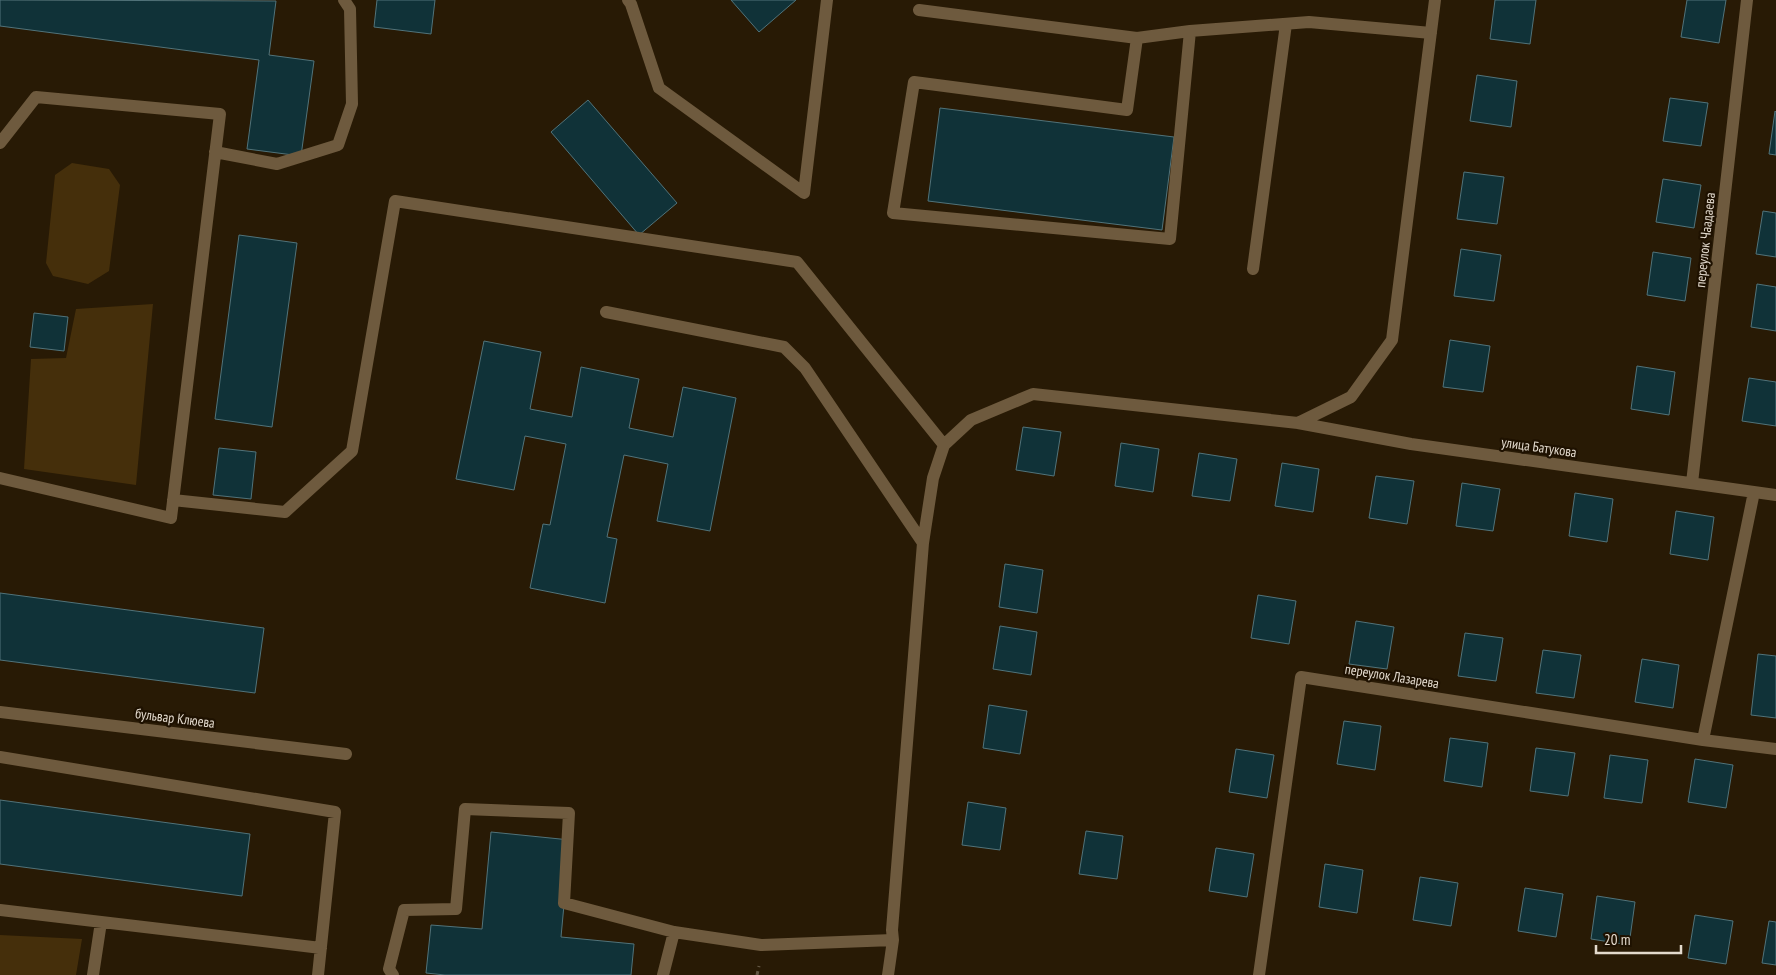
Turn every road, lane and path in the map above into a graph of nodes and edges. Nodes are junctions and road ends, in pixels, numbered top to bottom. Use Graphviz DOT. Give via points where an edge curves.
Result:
graph roads {
  1 [pos="344,0"];
  2 [pos="628,0"];
  3 [pos="827,0"];
  4 [pos="1435,0"];
  5 [pos="1747,0"];
  6 [pos="919,10"];
  7 [pos="1286,24"];
  8 [pos="1190,31"];
  9 [pos="1431,32"];
  10 [pos="1137,38"];
  11 [pos="0,144"];
  12 [pos="215,152"];
  13 [pos="1253,268"];
  14 [pos="606,312"];
  15 [pos="1298,423"];
  16 [pos="944,446"];
  17 [pos="0,478"];
  18 [pos="1692,483"];
  19 [pos="1754,492"];
  20 [pos="1776,495"];
  21 [pos="173,500"];
  22 [pos="923,543"];
  23 [pos="0,712"];
  24 [pos="1702,740"];
  25 [pos="1776,749"];
  26 [pos="346,754"];
  27 [pos="0,757"];
  28 [pos="0,910"];
  29 [pos="101,922"];
  30 [pos="674,932"];
  31 [pos="893,940"];
  32 [pos="321,948"];
  33 [pos="93,975"];
  34 [pos="318,975"];
  35 [pos="393,975"];
  36 [pos="663,975"];
  37 [pos="888,975"];
  38 [pos="1259,975"];
  1 -- 12 [label="street" via="350,8 352,104 338,145 277,164"];
  2 -- 3 [label="street" via="659,88 804,193"];
  4 -- 9 [label="street"];
  5 -- 18 [label="street, переулок Чаадаева"];
  6 -- 10 [label="street"];
  7 -- 8 [label="street"];
  7 -- 9 [label="street" via="1309,22"];
  7 -- 13 [label="street"];
  8 -- 10 [label="street"];
  8 -- 10 [label="street" via="1170,239 893,213 914,82 1127,110"];
  9 -- 15 [label="street" via="1392,340 1351,397"];
  11 -- 12 [label="street" via="36,97 220,114"];
  12 -- 21 [label="street"];
  14 -- 22 [label="street" via="784,347 805,368"];
  15 -- 16 [label="street, улица Батукова" via="1033,394 971,420"];
  15 -- 18 [label="street, улица Батукова" via="1411,444"];
  16 -- 21 [label="street" via="798,262 395,201 352,451 285,512"];
  16 -- 22 [label="street" via="933,478"];
  17 -- 21 [label="street" via="171,518"];
  18 -- 19 [label="street, улица Батукова"];
  19 -- 20 [label="street, улица Батукова"];
  19 -- 24 [label="street"];
  22 -- 31 [label="street"];
  23 -- 26 [label="street, бульвар Клюева"];
  24 -- 25 [label="street, переулок Лазарева"];
  24 -- 38 [label="street, переулок Лазарева" via="1301,677"];
  27 -- 32 [label="street" via="335,812"];
  28 -- 29 [label="street"];
  29 -- 32 [label="street"];
  29 -- 33 [label="street"];
  30 -- 31 [label="street" via="761,945"];
  30 -- 35 [label="street" via="564,904 569,813 465,809 456,909 404,910 389,969"];
  30 -- 36 [label="street"];
  31 -- 37 [label="street"];
  32 -- 34 [label="street"];
}
